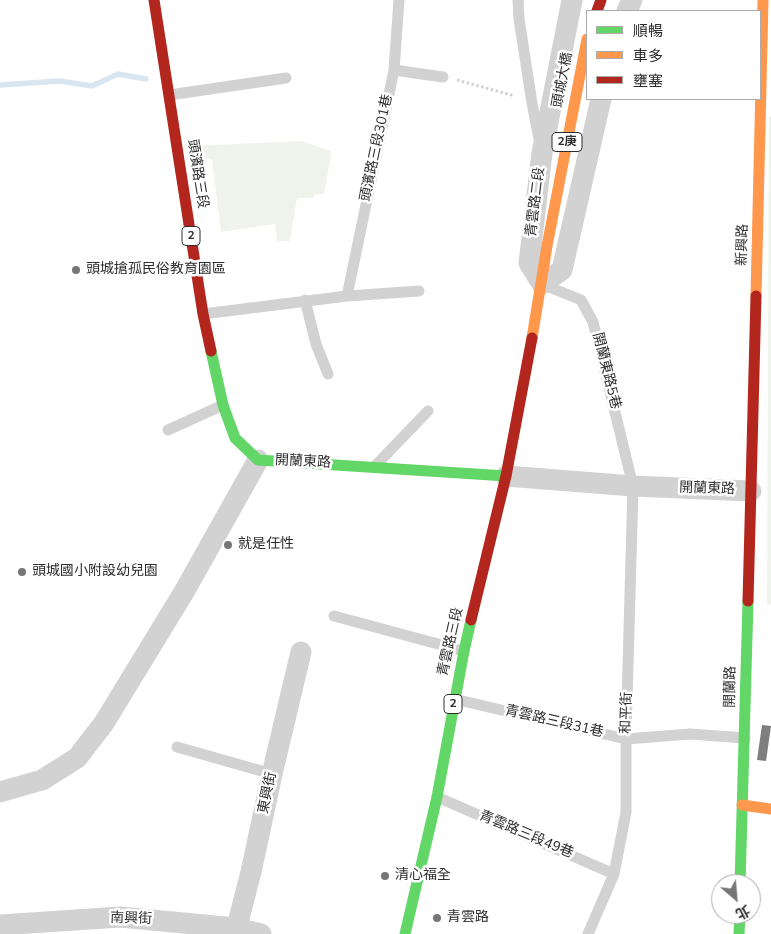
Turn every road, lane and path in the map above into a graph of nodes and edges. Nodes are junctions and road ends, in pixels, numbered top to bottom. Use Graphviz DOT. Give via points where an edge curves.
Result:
graph roads {
  1 [pos="154,0"];
  2 [pos="398,0"];
  3 [pos="518,0"];
  4 [pos="572,0"];
  5 [pos="763,0"];
  6 [pos="586,44"];
  7 [pos="394,70"];
  8 [pos="443,77"];
  9 [pos="286,78"];
  10 [pos="169,95"];
  11 [pos="601,100"];
  12 [pos="520,102"];
  13 [pos="542,153"];
  14 [pos="765,203"];
  15 [pos="547,246"];
  16 [pos="542,284"];
  17 [pos="419,291"];
  18 [pos="347,296"];
  19 [pos="305,300"];
  20 [pos="203,314"];
  21 [pos="328,374"];
  22 [pos="223,405"];
  23 [pos="428,411"];
  24 [pos="168,430"];
  25 [pos="258,460"];
  26 [pos="375,466"];
  27 [pos="506,476"];
  28 [pos="634,486"];
  29 [pos="751,491"];
  30 [pos="334,616"];
  31 [pos="464,651"];
  32 [pos="301,652"];
  33 [pos="454,698"];
  34 [pos="626,738"];
  35 [pos="745,738"];
  36 [pos="177,747"];
  37 [pos="272,774"];
  38 [pos="0,792"];
  39 [pos="437,797"];
  40 [pos="742,805"];
  41 [pos="771,810"];
  42 [pos="614,874"];
  43 [pos="740,874"];
  44 [pos="0,925"];
  45 [pos="235,931"];
  46 [pos="261,934"];
  47 [pos="405,934"];
  48 [pos="588,934"];
  1 -- 10 [label="main road, 頭濱路三段 / 2"];
  2 -- 7 [label="lane, 頭濱路三段301巷"];
  3 -- 13 [label="lane"];
  4 -- 13 [label="street, 青雲路二段"];
  5 -- 14 [label="main road, 新興路"];
  6 -- 15 [label="main road, 頭城大橋 / 2庚"];
  7 -- 8 [label="lane"];
  7 -- 18 [label="lane, 頭濱路三段301巷"];
  8 -- 12 [label="path" via="514,95"];
  9 -- 10 [label="lane"];
  10 -- 20 [label="main road, 頭濱路三段 / 2"];
  11 -- 16 [label="street" via="562,270"];
  13 -- 16 [label="street, 青雲路二段" via="529,263"];
  14 -- 29 [label="main road, 新興路"];
  15 -- 16 [label="main road, 青雲路二段 / 2庚"];
  16 -- 27 [label="main road, 青雲路二段 / 2庚"];
  16 -- 28 [label="lane, 開蘭東路5巷" via="581,300 593,322"];
  17 -- 18 [label="lane"];
  18 -- 19 [label="lane"];
  19 -- 20 [label="lane"];
  19 -- 21 [label="lane" via="316,344"];
  20 -- 22 [label="main road, 頭濱路三段 / 2"];
  22 -- 24 [label="lane"];
  22 -- 25 [label="main road, 頭濱路三段 / 2" via="235,438"];
  23 -- 26 [label="lane"];
  25 -- 26 [label="main road, 開蘭東路"];
  25 -- 38 [label="street, 開蘭東路" via="184,592 104,723 77,758 42,780"];
  26 -- 27 [label="main road, 開蘭東路"];
  27 -- 28 [label="street, 開蘭東路"];
  27 -- 31 [label="main road, 青雲路三段 / 2"];
  28 -- 29 [label="street, 開蘭東路"];
  28 -- 34 [label="lane, 和平街"];
  29 -- 35 [label="main road, 開蘭路"];
  30 -- 31 [label="lane"];
  31 -- 33 [label="main road, 青雲路三段 / 2"];
  32 -- 37 [label="street, 東興街"];
  33 -- 34 [label="lane, 青雲路三段31巷"];
  33 -- 39 [label="main road, 青雲路三段 / 2"];
  34 -- 35 [label="lane, 青雲路三段31巷" via="690,734"];
  34 -- 42 [label="lane, 和平街" via="626,812"];
  35 -- 40 [label="main road, 開蘭路"];
  36 -- 37 [label="lane"];
  37 -- 45 [label="street, 東興街"];
  39 -- 42 [label="lane, 青雲路三段49巷"];
  39 -- 47 [label="main road, 青雲路三段 / 2"];
  40 -- 41 [label="main road"];
  40 -- 43 [label="main road, 開蘭路"];
  42 -- 48 [label="lane, 和平街"];
  44 -- 45 [label="street, 南興街" via="120,917"];
  45 -- 46 [label="street, 南興街"];
}
